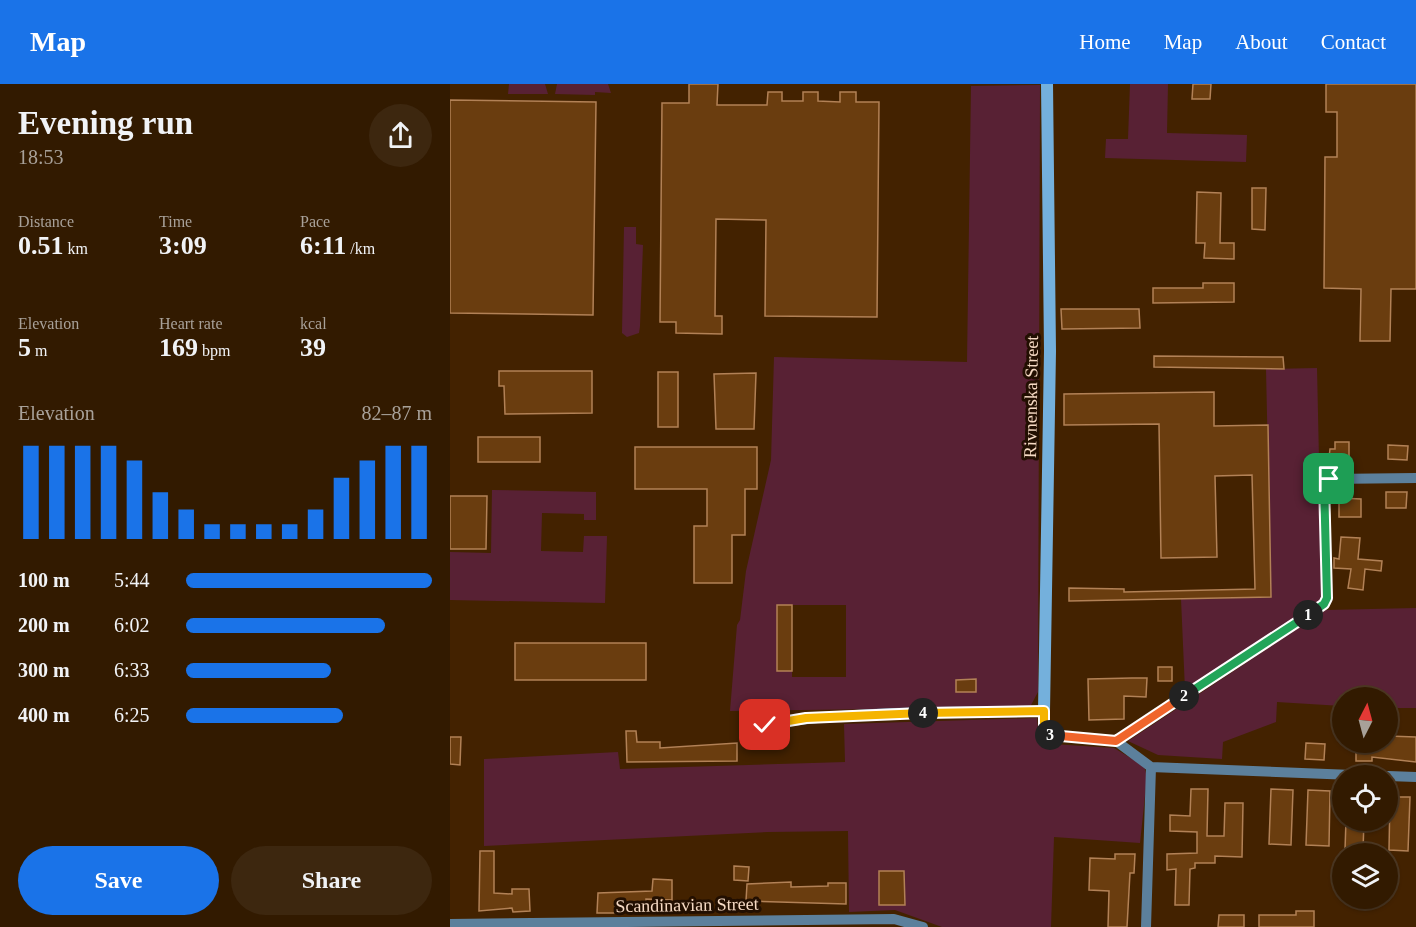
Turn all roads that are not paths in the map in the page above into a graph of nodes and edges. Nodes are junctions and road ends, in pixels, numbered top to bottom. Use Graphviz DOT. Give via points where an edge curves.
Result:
graph roads {
  1 [pos="1047,84"];
  2 [pos="1416,478"];
  3 [pos="1044,711"];
  4 [pos="765,725"];
  5 [pos="1116,741"];
  6 [pos="1151,768"];
  7 [pos="1332,774"];
  8 [pos="1398,776"];
  9 [pos="1416,777"];
  10 [pos="451,925"];
  11 [pos="922,927"];
  12 [pos="1146,927"];
  1 -- 3 [label="street, Rivnenska Street" via="1050,351"];
  2 -- 5 [label="street" via="1324,482 1324,604"];
  3 -- 4 [label="street" via="867,714"];
  3 -- 5 [label="street" via="1048,735"];
  5 -- 6 [label="street"];
  6 -- 7 [label="street"];
  6 -- 12 [label="street"];
  8 -- 9 [label="street"];
  10 -- 11 [label="street, Scandinavian Street" via="894,919"];
}
